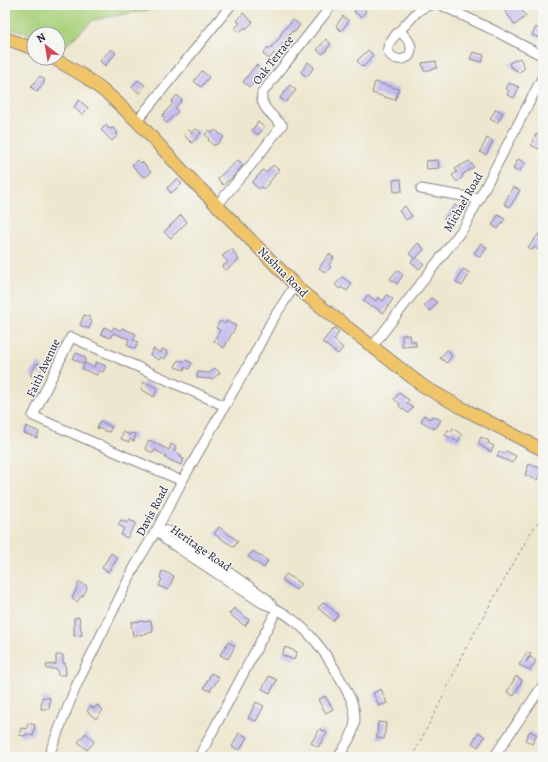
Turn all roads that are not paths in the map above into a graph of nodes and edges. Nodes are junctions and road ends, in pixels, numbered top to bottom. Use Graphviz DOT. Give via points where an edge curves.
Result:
graph roads {
  1 [pos="231,5"];
  2 [pos="332,5"];
  3 [pos="431,5"];
  4 [pos="441,5"];
  5 [pos="400,31"];
  6 [pos="5,38"];
  7 [pos="26,46"];
  8 [pos="543,56"];
  9 [pos="66,66"];
  10 [pos="543,76"];
  11 [pos="137,121"];
  12 [pos="421,189"];
  13 [pos="480,199"];
  14 [pos="217,205"];
  15 [pos="295,285"];
  16 [pos="372,347"];
  17 [pos="225,406"];
  18 [pos="543,450"];
  19 [pos="182,481"];
  20 [pos="157,529"];
  21 [pos="275,608"];
  22 [pos="543,685"];
  23 [pos="48,757"];
  24 [pos="199,757"];
  25 [pos="338,757"];
  26 [pos="494,757"];
  1 -- 11 [label="street"];
  2 -- 14 [label="street, Oak Terrace" via="262,94 263,104 282,125"];
  3 -- 5 [label="street" via="420,10"];
  4 -- 8 [label="street"];
  6 -- 7 [label="main road"];
  9 -- 11 [label="main road, Nashua Road" via="110,96"];
  10 -- 13 [label="street, Michael Road"];
  11 -- 14 [label="main road, Nashua Road"];
  12 -- 13 [label="street"];
  13 -- 16 [label="street, Michael Road" via="459,236"];
  14 -- 15 [label="main road, Nashua Road"];
  15 -- 16 [label="main road, Nashua Road"];
  15 -- 17 [label="street, Davis Road" via="271,322"];
  16 -- 18 [label="main road, Nashua Road" via="423,386"];
  17 -- 19 [label="street, Davis Road"];
  17 -- 19 [label="street, Faith Avenue" via="71,337 33,416"];
  19 -- 20 [label="street, Davis Road"];
  20 -- 21 [label="street, Heritage Road" via="171,532 244,587 267,598"];
  20 -- 23 [label="street, Davis Road" via="94,647"];
  21 -- 24 [label="street"];
  21 -- 25 [label="street, Heritage Road" via="300,626 321,648 352,701 355,714 354,728"];
  22 -- 26 [label="street"];
}
